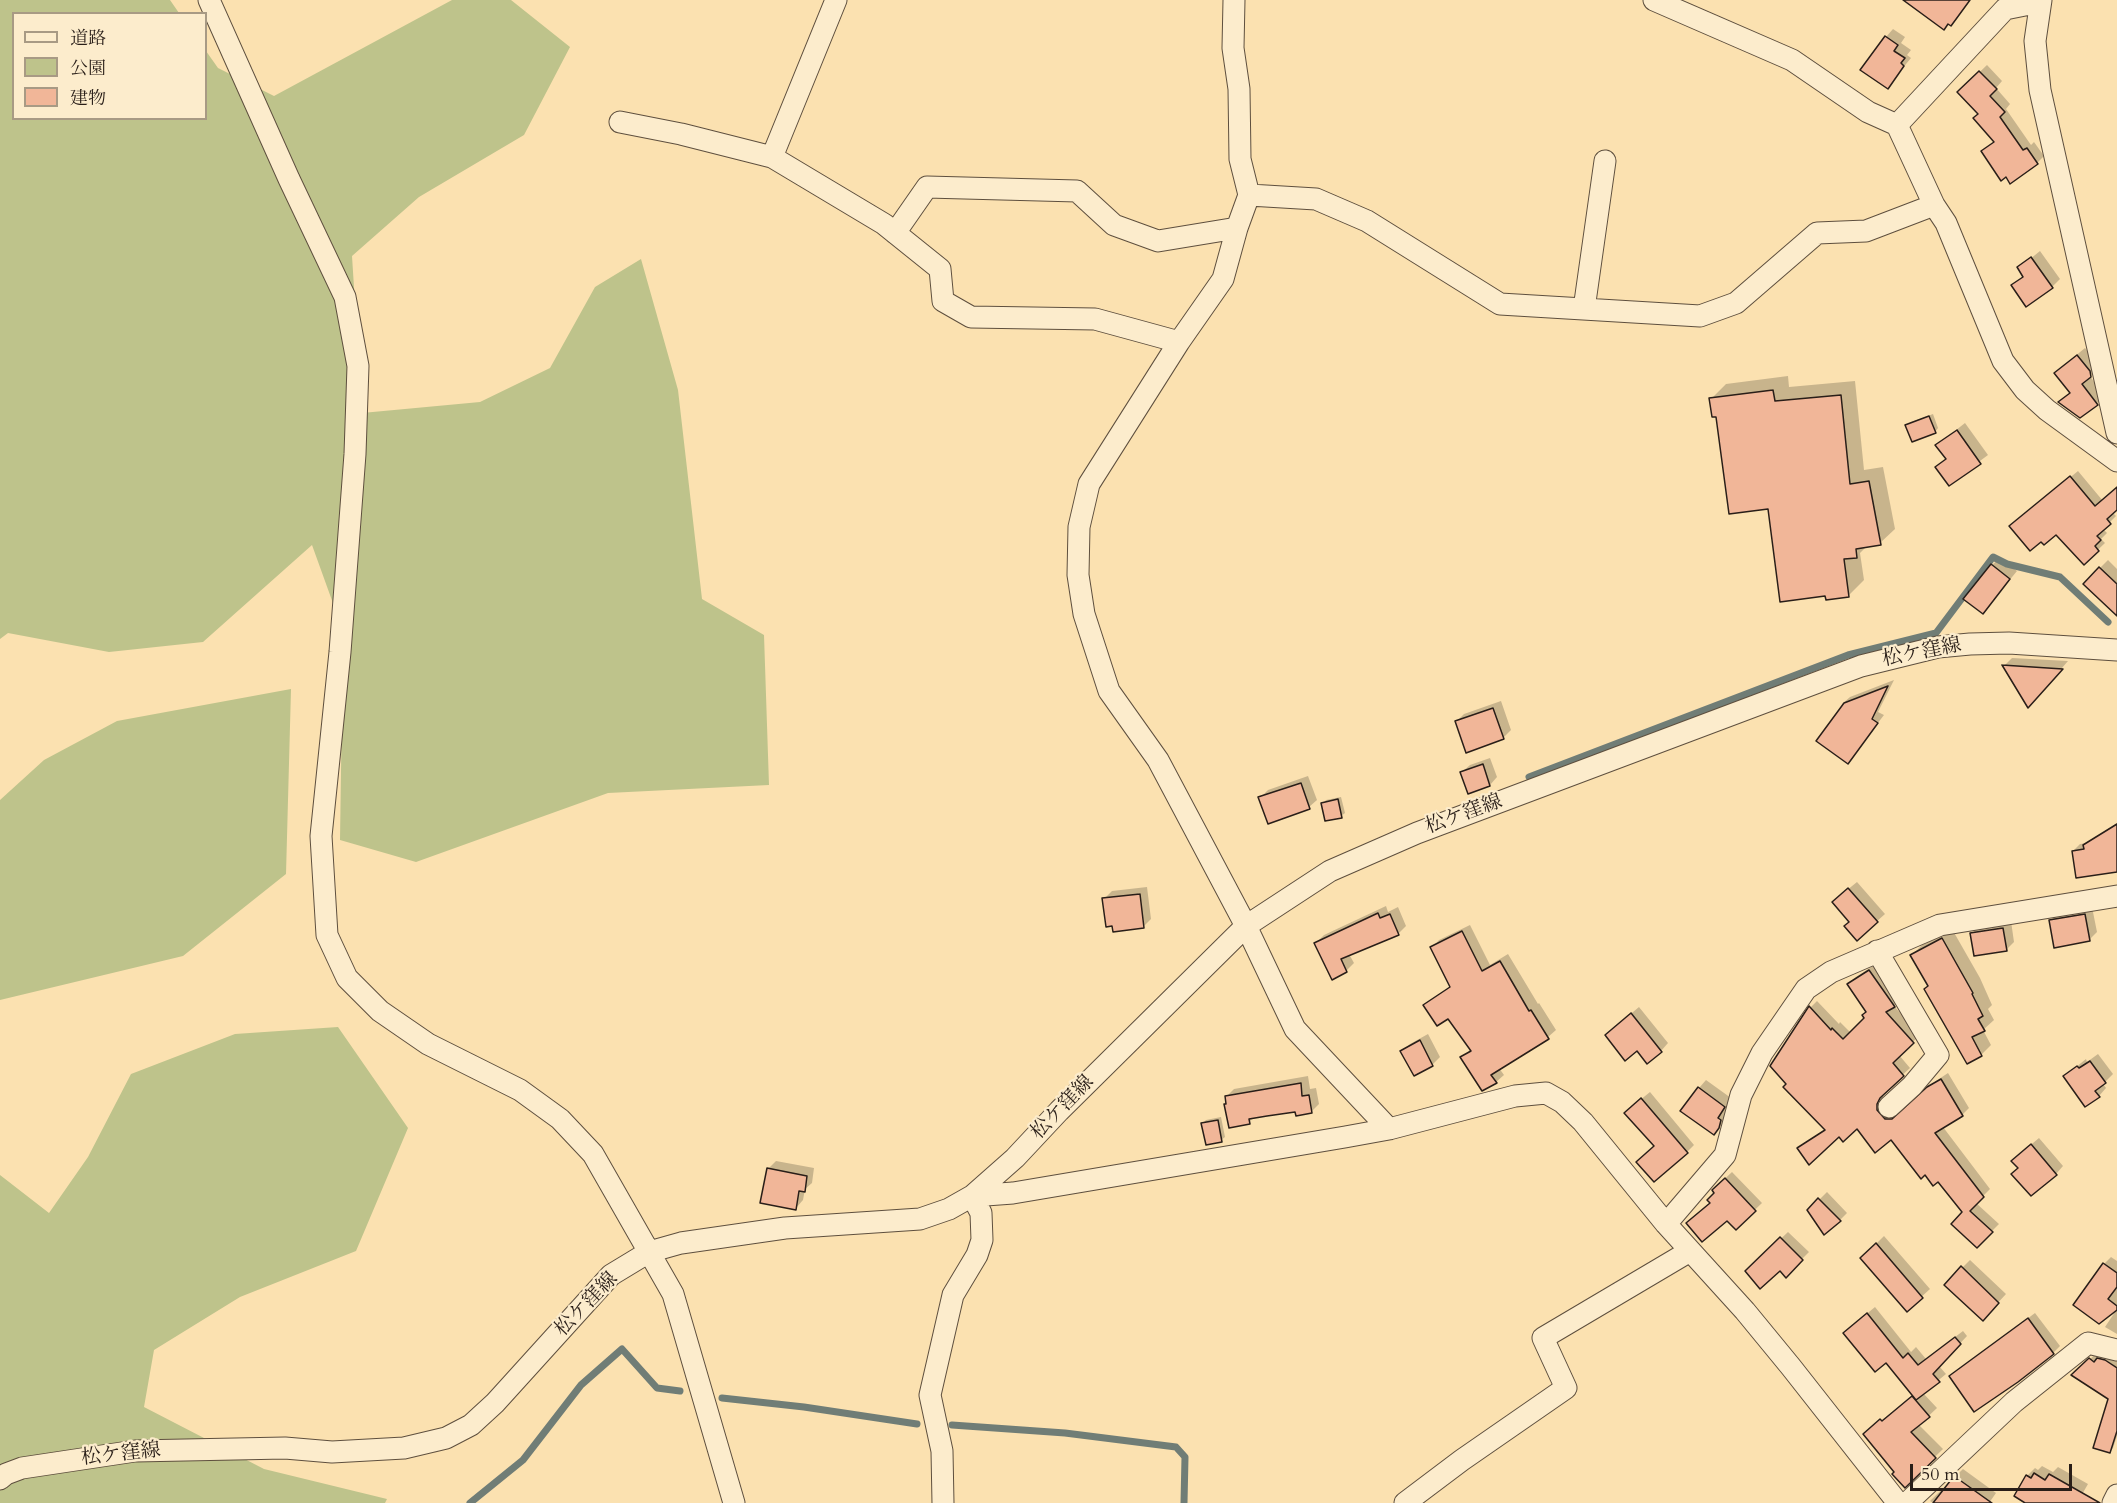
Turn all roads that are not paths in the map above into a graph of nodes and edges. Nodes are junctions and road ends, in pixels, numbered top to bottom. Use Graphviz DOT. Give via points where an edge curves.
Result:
graph roads {
  1 [pos="209,0"];
  2 [pos="836,0"];
  3 [pos="1234,0"];
  4 [pos="1654,0"];
  5 [pos="2041,1"];
  6 [pos="620,122"];
  7 [pos="1897,125"];
  8 [pos="772,157"];
  9 [pos="1605,161"];
  10 [pos="1249,195"];
  11 [pos="1934,205"];
  12 [pos="1237,228"];
  13 [pos="895,233"];
  14 [pos="1584,309"];
  15 [pos="1179,342"];
  16 [pos="2117,433"];
  17 [pos="2117,461"];
  18 [pos="2117,650"];
  19 [pos="2117,896"];
  20 [pos="1246,926"];
  21 [pos="1877,951"];
  22 [pos="1889,1107"];
  23 [pos="1389,1129"];
  24 [pos="972,1196"];
  25 [pos="1666,1224"];
  26 [pos="1690,1251"];
  27 [pos="649,1252"];
  28 [pos="2117,1350"];
  29 [pos="0,1479"];
  30 [pos="2117,1495"];
  31 [pos="734,1503"];
  32 [pos="943,1503"];
  33 [pos="1405,1503"];
  34 [pos="1898,1503"];
  35 [pos="1907,1503"];
  36 [pos="2113,1503"];
  1 -- 27 [label="street" via="345,297 358,366 340,652 321,836 327,935 347,978 380,1011 428,1044 520,1090 560,1119 593,1154"];
  2 -- 8 [label="street"];
  3 -- 10 [label="street" via="1240,159"];
  4 -- 7 [label="street" via="1792,60 1868,112"];
  5 -- 7 [label="street" via="2005,9"];
  5 -- 16 [label="street" via="2035,41 2040,90"];
  6 -- 8 [label="street"];
  7 -- 11 [label="street"];
  8 -- 13 [label="street"];
  9 -- 14 [label="street"];
  10 -- 12 [label="street"];
  10 -- 14 [label="street" via="1316,199 1357,216 1500,304"];
  11 -- 14 [label="street" via="1866,231 1817,233 1736,303 1700,316"];
  11 -- 17 [label="street" via="1946,223 2003,361 2025,390 2047,410"];
  12 -- 13 [label="street" via="1158,241 1114,225 1077,191 927,187"];
  12 -- 15 [label="street" via="1223,279"];
  13 -- 15 [label="street" via="940,268 943,301 971,317 1095,319"];
  15 -- 20 [label="street" via="1089,484 1079,527 1078,575 1084,614 1109,691 1158,760"];
  18 -- 20 [label="street, 松ケ窪線" via="1970,644 1938,647 1861,666 1417,833 1330,871"];
  19 -- 21 [label="street" via="1940,925"];
  20 -- 23 [label="street" via="1295,1029"];
  20 -- 24 [label="street, 松ケ窪線" via="1015,1158"];
  21 -- 22 [label="street" via="1938,1055"];
  21 -- 25 [label="street" via="1831,972 1806,989 1756,1063 1741,1095 1725,1155"];
  23 -- 24 [label="street" via="1024,1191"];
  23 -- 25 [label="street" via="1515,1096 1546,1093 1583,1122"];
  24 -- 27 [label="street, 松ケ窪線" via="920,1219 785,1228 681,1243"];
  24 -- 32 [label="street" via="981,1213 982,1240 953,1295 930,1395 942,1451"];
  25 -- 26 [label="street"];
  26 -- 33 [label="street" via="1542,1338 1566,1388"];
  26 -- 34 [label="street" via="1745,1311"];
  27 -- 29 [label="street, 松ケ窪線" via="611,1275 495,1403 471,1425 446,1438 404,1448 332,1452 285,1448 135,1451 22,1468"];
  27 -- 31 [label="street" via="673,1294"];
  28 -- 35 [label="street" via="2088,1343 2014,1402"];
  30 -- 36 [label="street"];
}
